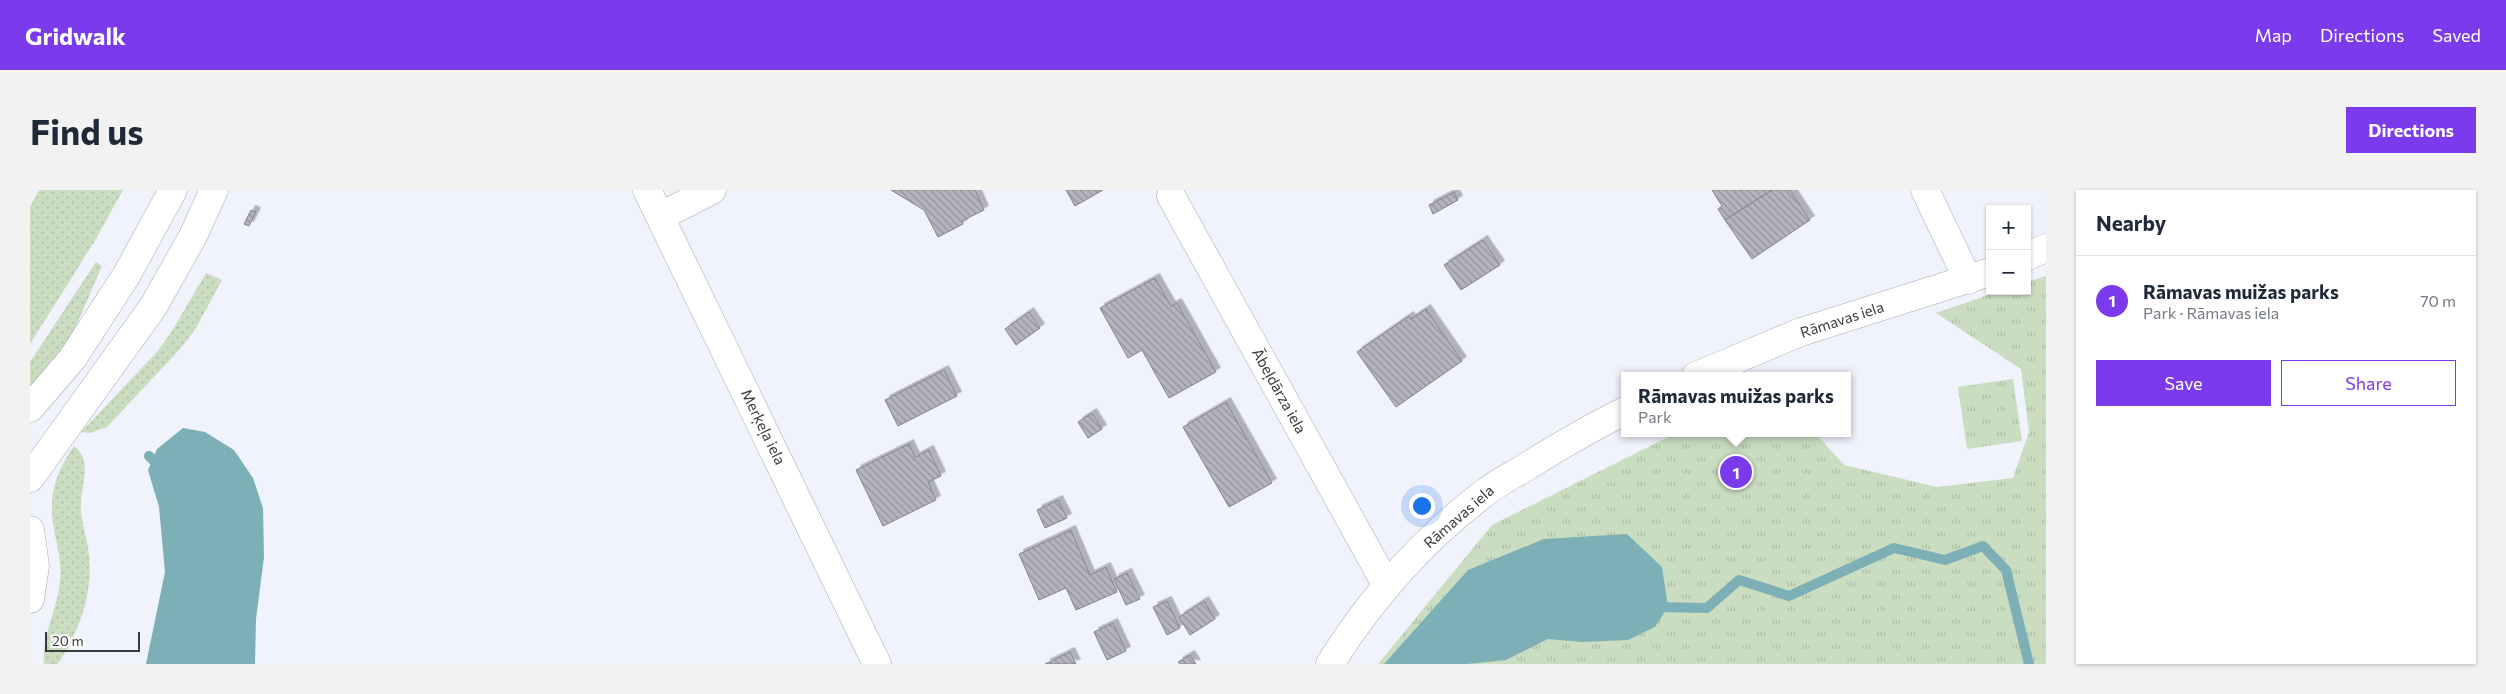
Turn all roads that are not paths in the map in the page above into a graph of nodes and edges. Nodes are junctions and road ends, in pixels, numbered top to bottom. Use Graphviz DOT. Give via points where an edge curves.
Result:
graph roads {
  1 [pos="173,190"];
  2 [pos="214,190"];
  3 [pos="647,190"];
  4 [pos="712,190"];
  5 [pos="1925,190"];
  6 [pos="1171,196"];
  7 [pos="662,216"];
  8 [pos="2046,248"];
  9 [pos="2031,254"];
  10 [pos="1979,276"];
  11 [pos="1706,372"];
  12 [pos="30,408"];
  13 [pos="1621,413"];
  14 [pos="30,478"];
  15 [pos="30,530"];
  16 [pos="1386,586"];
  17 [pos="30,599"];
  18 [pos="877,664"];
  19 [pos="1330,664"];
  1 -- 12 [label="street" via="121,285 72,359"];
  2 -- 14 [label="street" via="193,236 153,307"];
  3 -- 7 [label="street, Merķeļa iela"];
  4 -- 7 [label="street"];
  5 -- 10 [label="street"];
  6 -- 16 [label="street, Ābeļdārza iela"];
  7 -- 18 [label="street, Merķeļa iela"];
  8 -- 9 [label="street"];
  10 -- 11 [label="street, Rāmavas iela" via="1801,332"];
  13 -- 16 [label="street, Rāmavas iela" via="1580,433 1488,490 1439,531"];
  15 -- 17 [label="street" via="35,566"];
  16 -- 19 [label="street, Rāmavas iela"];
}
